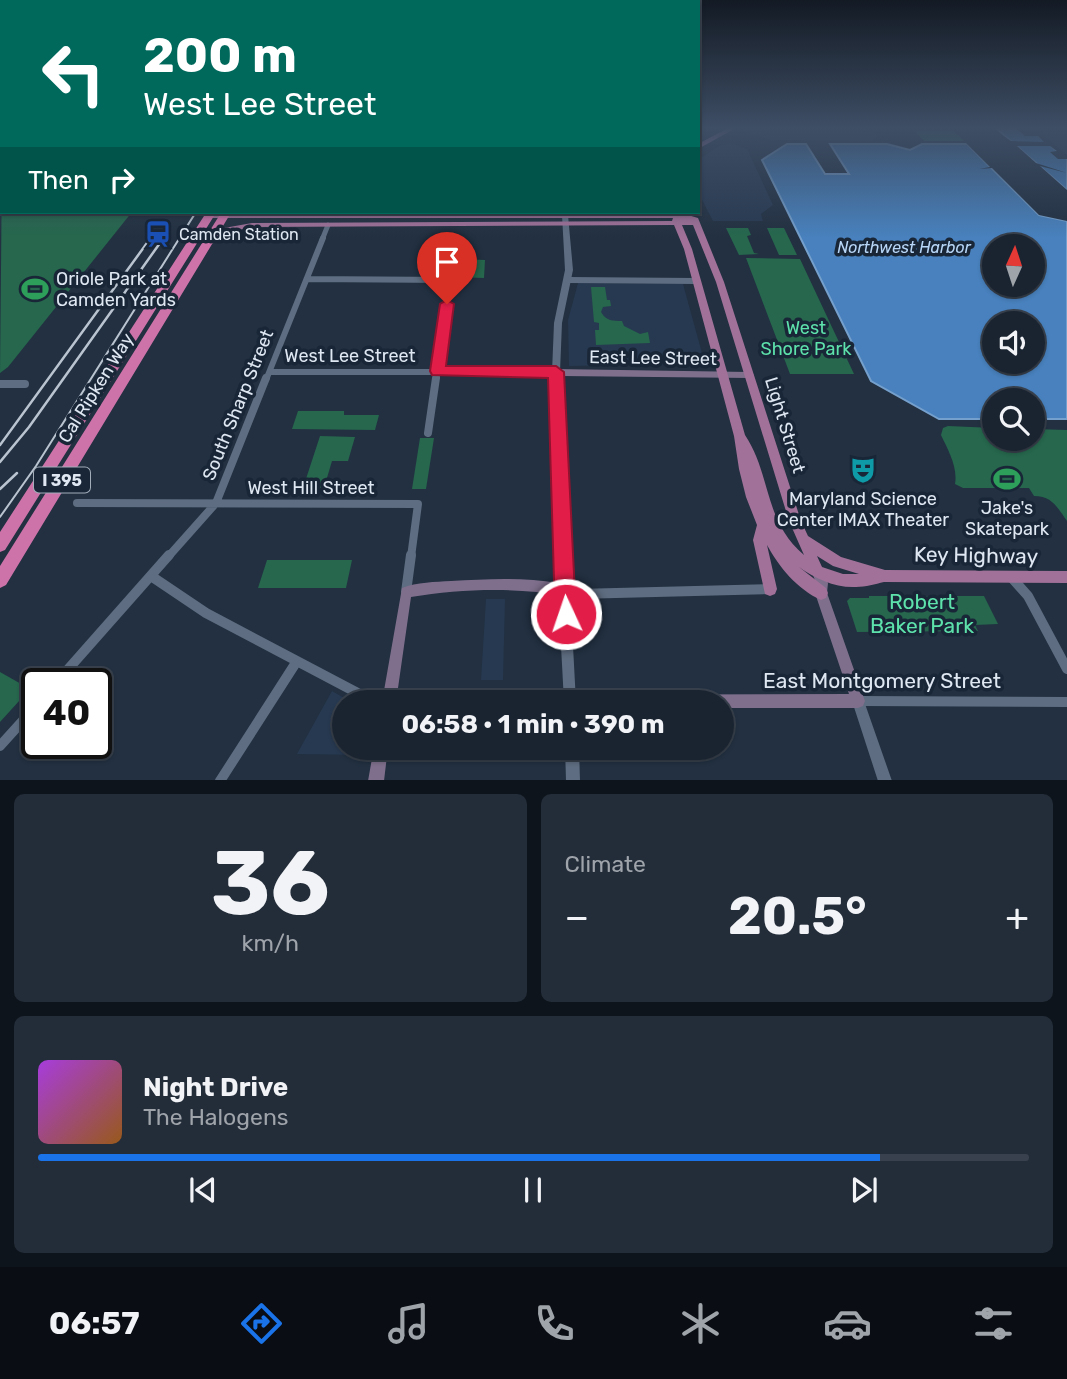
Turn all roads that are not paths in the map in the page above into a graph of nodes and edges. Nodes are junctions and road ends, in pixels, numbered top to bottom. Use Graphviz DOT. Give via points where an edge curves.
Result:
graph roads {
  1 [pos="210,214"];
  2 [pos="226,214"];
  3 [pos="334,214"];
  4 [pos="548,214"];
  5 [pos="565,217"];
  6 [pos="674,217"];
  7 [pos="694,217"];
  8 [pos="328,225"];
  9 [pos="211,240"];
  10 [pos="308,279"];
  11 [pos="568,281"];
  12 [pos="696,281"];
  13 [pos="437,371"];
  14 [pos="271,372"];
  15 [pos="556,372"];
  16 [pos="722,374"];
  17 [pos="749,375"];
  18 [pos="0,384"];
  19 [pos="25,384"];
  20 [pos="428,433"];
  21 [pos="740,436"];
  22 [pos="77,503"];
  23 [pos="216,503"];
  24 [pos="762,527"];
  25 [pos="804,539"];
  26 [pos="0,544"];
  27 [pos="817,570"];
  28 [pos="151,576"];
  29 [pos="884,576"];
  30 [pos="1011,576"];
  31 [pos="1067,578"];
  32 [pos="0,580"];
  33 [pos="770,589"];
  34 [pos="564,590"];
  35 [pos="406,592"];
  36 [pos="821,593"];
  37 [pos="297,661"];
  38 [pos="69,668"];
  39 [pos="1067,669"];
  40 [pos="352,690"];
  41 [pos="389,690"];
  42 [pos="569,690"];
  43 [pos="734,701"];
  44 [pos="858,701"];
  45 [pos="1067,702"];
  46 [pos="21,723"];
  47 [pos="0,746"];
  48 [pos="380,760"];
  49 [pos="572,760"];
  50 [pos="220,780"];
  51 [pos="376,780"];
  52 [pos="573,780"];
  53 [pos="885,780"];
  1 -- 2 [label="main road"];
  1 -- 26 [label="highway, Cal Ripken Way / I 395"];
  2 -- 3 [label="main road"];
  2 -- 9 [label="highway, Cal Ripken Way / I 395"];
  3 -- 8 [label="main road, South Sharp Street"];
  4 -- 5 [label="main road"];
  5 -- 6 [label="main road"];
  5 -- 8 [label="main road"];
  5 -- 11 [label="street"];
  6 -- 7 [label="main road"];
  6 -- 12 [label="main road, Light Street"];
  7 -- 17 [label="main road, Light Street"];
  8 -- 9 [label="main road" via="247,225"];
  8 -- 10 [label="street, South Sharp Street"];
  9 -- 32 [label="highway, Cal Ripken Way / I 395"];
  10 -- 13 [label="street" via="451,280"];
  10 -- 14 [label="street, South Sharp Street"];
  11 -- 12 [label="street"];
  11 -- 15 [label="street" via="558,323"];
  12 -- 16 [label="main road, Light Street"];
  13 -- 14 [label="street, West Lee Street"];
  13 -- 15 [label="street, West Lee Street"];
  13 -- 20 [label="street"];
  14 -- 23 [label="street, South Sharp Street"];
  15 -- 16 [label="main road, East Lee Street"];
  15 -- 34 [label="main road"];
  16 -- 17 [label="main road, East Lee Street"];
  16 -- 21 [label="main road, Light Street"];
  17 -- 25 [label="main road, Light Street"];
  18 -- 19 [label="street"];
  21 -- 24 [label="main road, Light Street"];
  21 -- 27 [label="main road, Light Street" via="749,449 778,535 796,556"];
  22 -- 23 [label="street, West Hill Street"];
  23 -- 28 [label="street, South Sharp Street"];
  23 -- 35 [label="street, West Hill Street" via="418,504"];
  24 -- 33 [label="main road" via="759,540"];
  24 -- 36 [label="main road, Light Street" via="776,551"];
  25 -- 27 [label="main road, Light Street"];
  25 -- 29 [label="main road, Key Highway" via="838,562"];
  27 -- 29 [label="main road, Key Highway" via="846,580"];
  27 -- 36 [label="main road, Light Street"];
  28 -- 37 [label="street" via="206,613"];
  28 -- 38 [label="street, South Sharp Street"];
  29 -- 30 [label="main road, Key Highway"];
  30 -- 31 [label="main road, Key Highway"];
  30 -- 39 [label="street" via="1028,596"];
  33 -- 34 [label="street" via="599,594"];
  34 -- 35 [label="main road" via="424,588"];
  34 -- 42 [label="street"];
  35 -- 41 [label="main road"];
  36 -- 44 [label="main road, Light Street"];
  37 -- 40 [label="street"];
  37 -- 50 [label="street"];
  43 -- 44 [label="main road, East Montgomery Street"];
  44 -- 45 [label="street, East Montgomery Street"];
  44 -- 53 [label="street, Light Street"];
  46 -- 47 [label="street"];
  48 -- 51 [label="main road"];
  49 -- 52 [label="street"];
}
